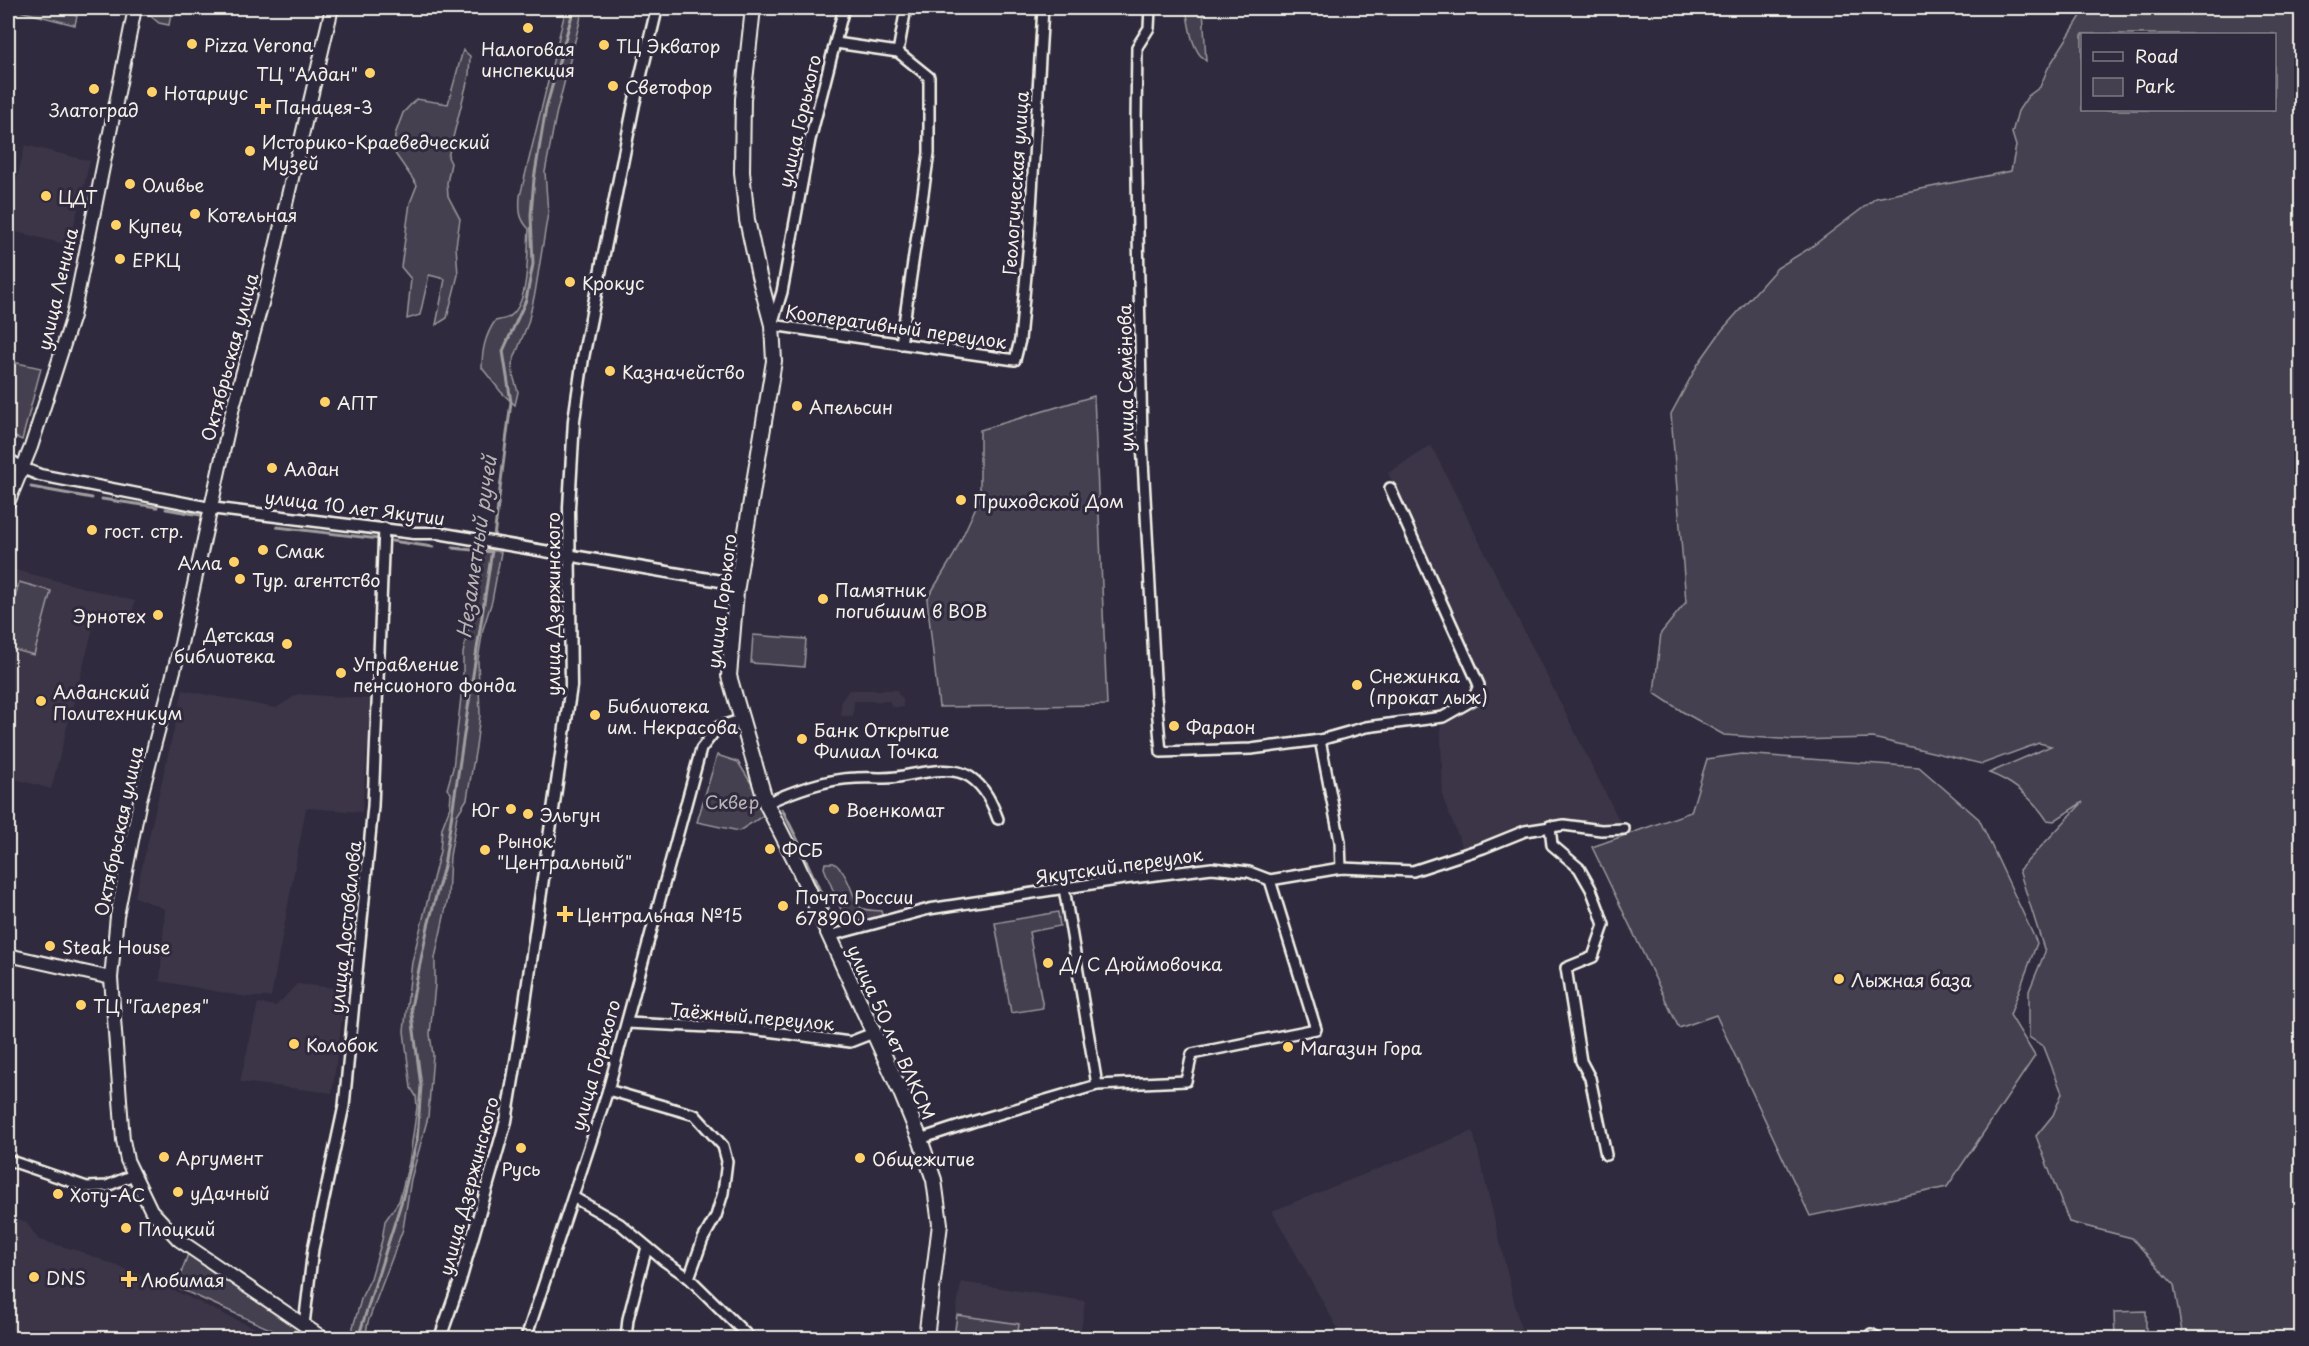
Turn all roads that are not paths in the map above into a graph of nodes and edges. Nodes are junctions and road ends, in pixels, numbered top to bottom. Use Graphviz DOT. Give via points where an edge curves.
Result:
graph roads {
  1 [pos="135,8"];
  2 [pos="332,8"];
  3 [pos="657,8"];
  4 [pos="753,8"];
  5 [pos="844,8"];
  6 [pos="906,8"];
  7 [pos="1043,8"];
  8 [pos="1150,8"];
  9 [pos="836,43"];
  10 [pos="898,52"];
  11 [pos="772,325"];
  12 [pos="901,344"];
  13 [pos="1015,360"];
  14 [pos="8,459"];
  15 [pos="22,468"];
  16 [pos="1390,488"];
  17 [pos="8,503"];
  18 [pos="210,508"];
  19 [pos="384,528"];
  20 [pos="570,556"];
  21 [pos="738,584"];
  22 [pos="740,720"];
  23 [pos="1320,740"];
  24 [pos="766,803"];
  25 [pos="998,819"];
  26 [pos="1550,826"];
  27 [pos="1624,830"];
  28 [pos="1341,868"];
  29 [pos="1270,880"];
  30 [pos="1064,888"];
  31 [pos="830,936"];
  32 [pos="8,955"];
  33 [pos="111,978"];
  34 [pos="627,1023"];
  35 [pos="873,1033"];
  36 [pos="1097,1085"];
  37 [pos="608,1090"];
  38 [pos="920,1139"];
  39 [pos="1606,1155"];
  40 [pos="8,1160"];
  41 [pos="134,1175"];
  42 [pos="573,1197"];
  43 [pos="647,1247"];
  44 [pos="689,1278"];
  45 [pos="304,1325"];
  46 [pos="322,1338"];
  47 [pos="440,1338"];
  48 [pos="526,1338"];
  49 [pos="626,1338"];
  50 [pos="750,1338"];
  51 [pos="926,1338"];
  1 -- 15 [label="main road, улица Ленина" via="73,316"];
  2 -- 18 [label="main road, Октябрьская улица"];
  3 -- 20 [label="street, улица Дзержинского" via="583,358 574,420"];
  4 -- 11 [label="main road" via="743,99 741,172 747,220"];
  5 -- 9 [label="street, улица Горького"];
  6 -- 10 [label="street"];
  7 -- 13 [label="street, Геологическая улица" via="1029,243"];
  8 -- 23 [label="street, улица Семёнова" via="1149,28 1137,47 1136,124 1142,442 1161,752 1251,749"];
  9 -- 10 [label="street"];
  9 -- 11 [label="street, улица Горького" via="810,140 782,292"];
  10 -- 12 [label="street" via="929,77 929,153"];
  11 -- 12 [label="street, Кооперативный переулок"];
  11 -- 21 [label="main road, улица Горького" via="774,361"];
  12 -- 13 [label="street, Кооперативный переулок"];
  14 -- 15 [label="street, улица 10 лет Якутии"];
  15 -- 17 [label="main road, улица Ленина"];
  15 -- 18 [label="street, улица 10 лет Якутии" via="40,475"];
  16 -- 23 [label="street" via="1479,685 1473,700 1443,717 1366,727"];
  18 -- 19 [label="street, улица 10 лет Якутии"];
  18 -- 33 [label="main road, Октябрьская улица" via="181,644 141,800 117,916"];
  19 -- 20 [label="street, улица 10 лет Якутии" via="506,543"];
  19 -- 45 [label="street, улица Достовалова" via="373,806 344,1106 313,1249"];
  20 -- 21 [label="street, улица 10 лет Якутии"];
  20 -- 47 [label="street, улица Дзержинского" via="571,686 515,1069 506,1121"];
  21 -- 22 [label="main road, улица Горького" via="729,676"];
  22 -- 24 [label="main road, улица 50 лет ВЛКСМ"];
  22 -- 34 [label="street, улица Горького" via="718,727 701,749"];
  23 -- 28 [label="street" via="1340,842"];
  24 -- 25 [label="street" via="810,786 942,770 969,776 991,801"];
  24 -- 31 [label="main road, улица 50 лет ВЛКСМ"];
  26 -- 27 [label="street, Якутский переулок"];
  26 -- 28 [label="street, Якутский переулок" via="1517,833 1423,869"];
  26 -- 39 [label="street" via="1552,845 1579,868 1604,925 1593,957 1566,968 1581,1061 1590,1078"];
  28 -- 29 [label="street, Якутский переулок"];
  29 -- 30 [label="street, Якутский переулок" via="1249,872 1212,868"];
  29 -- 36 [label="street" via="1316,1029 1192,1054 1186,1081"];
  30 -- 31 [label="street, Якутский переулок" via="929,909"];
  30 -- 36 [label="street"];
  31 -- 35 [label="main road, улица 50 лет ВЛКСМ"];
  32 -- 33 [label="main road"];
  33 -- 41 [label="main road, Октябрьская улица" via="123,1140"];
  34 -- 35 [label="street, Таёжный переулок" via="751,1029 850,1042"];
  34 -- 37 [label="street, улица Горького"];
  35 -- 38 [label="main road, улица 50 лет ВЛКСМ"];
  36 -- 38 [label="street"];
  37 -- 42 [label="street, улица Горького"];
  37 -- 44 [label="street" via="695,1115 723,1146 727,1161 723,1193"];
  38 -- 51 [label="main road, улица 50 лет ВЛКСМ" via="934,1180 939,1224"];
  40 -- 41 [label="street" via="87,1187 107,1186"];
  41 -- 45 [label="main road, Октябрьская улица" via="151,1210 179,1240"];
  42 -- 43 [label="street" via="620,1224"];
  42 -- 48 [label="street, улица Горького"];
  43 -- 44 [label="street"];
  43 -- 49 [label="street"];
  44 -- 50 [label="street"];
  45 -- 46 [label="main road, Октябрьская улица"];
}
